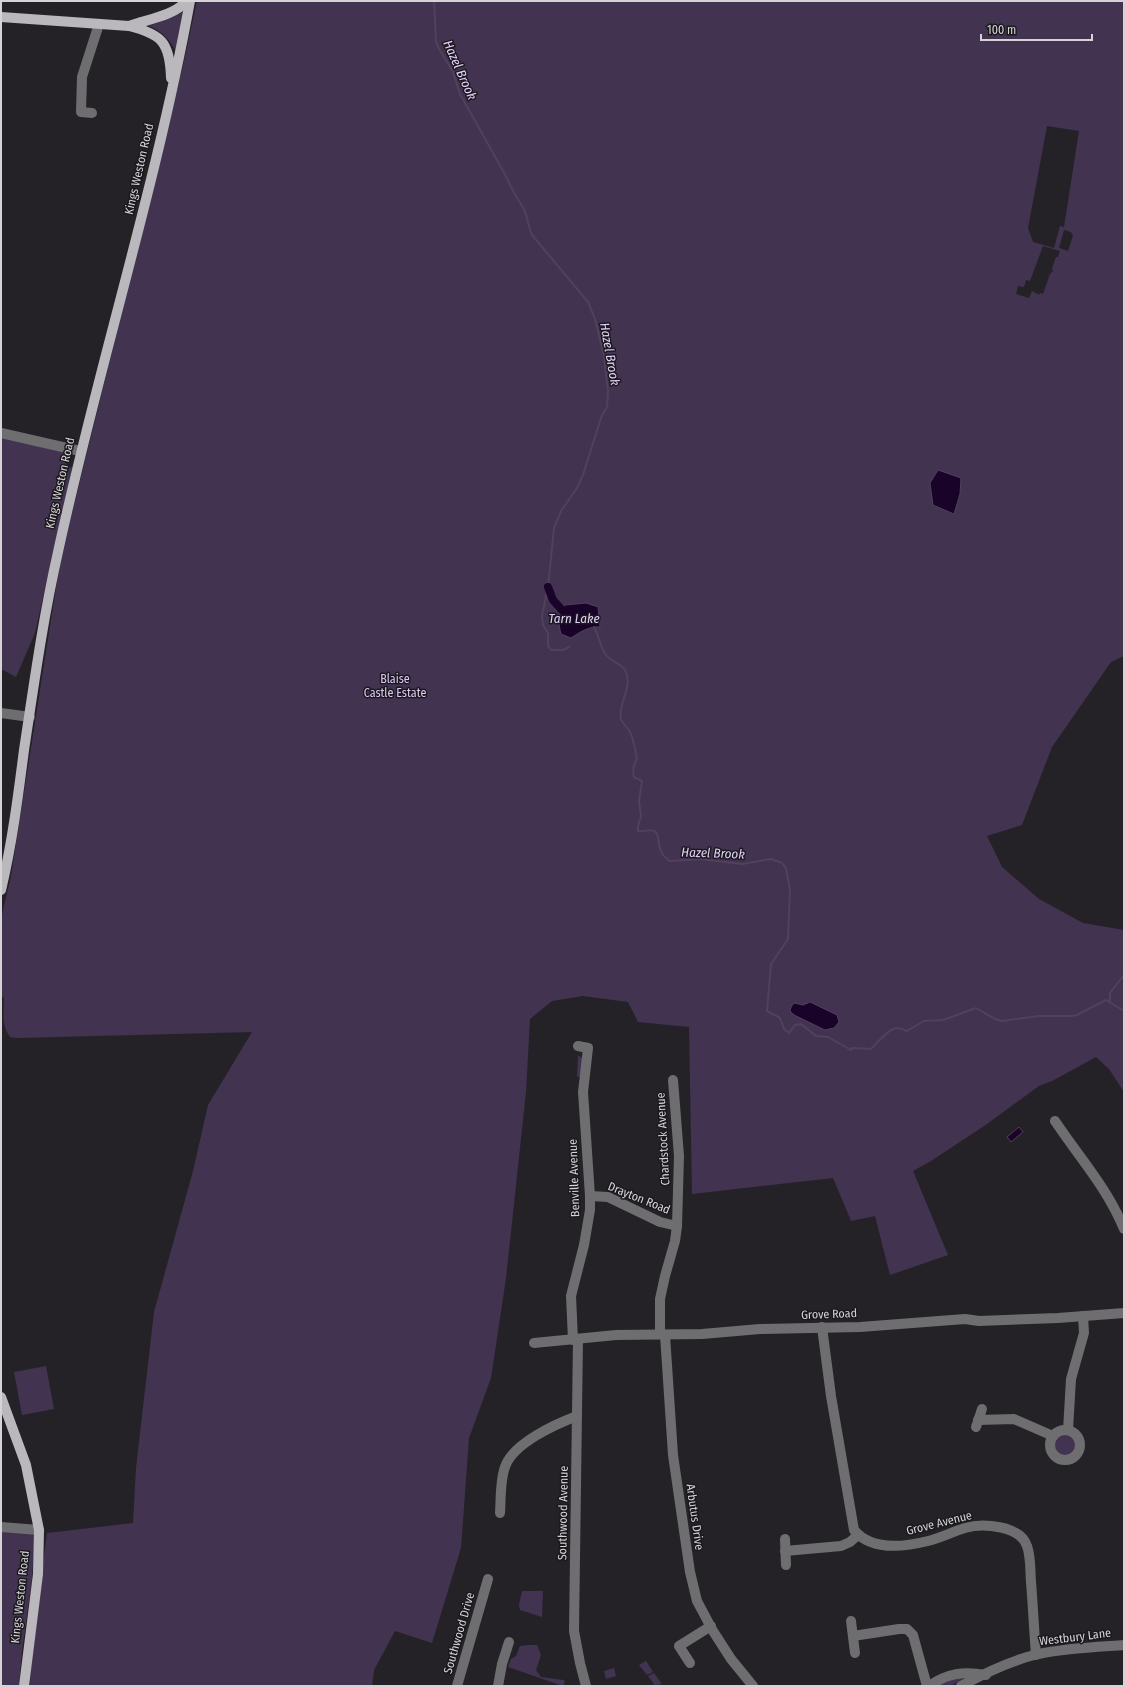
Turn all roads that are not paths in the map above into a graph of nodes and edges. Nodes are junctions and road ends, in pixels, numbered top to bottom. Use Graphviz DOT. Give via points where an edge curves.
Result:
graph roads {
  1 [pos="189,1"];
  2 [pos="1,17"];
  3 [pos="99,24"];
  4 [pos="129,26"];
  5 [pos="172,88"];
  6 [pos="92,113"];
  7 [pos="1,432"];
  8 [pos="80,451"];
  9 [pos="1,713"];
  10 [pos="30,717"];
  11 [pos="1,890"];
  12 [pos="578,1046"];
  13 [pos="676,1083"];
  14 [pos="1057,1127"];
  15 [pos="590,1196"];
  16 [pos="677,1226"];
  17 [pos="1124,1229"];
  18 [pos="1124,1313"];
  19 [pos="1083,1316"];
  20 [pos="822,1327"];
  21 [pos="662,1334"];
  22 [pos="575,1339"];
  23 [pos="534,1343"];
  24 [pos="1,1397"];
  25 [pos="982,1409"];
  26 [pos="577,1416"];
  27 [pos="1068,1430"];
  28 [pos="1053,1436"];
  29 [pos="500,1513"];
  30 [pos="1,1527"];
  31 [pos="39,1530"];
  32 [pos="858,1535"];
  33 [pos="785,1539"];
  34 [pos="785,1551"];
  35 [pos="786,1565"];
  36 [pos="484,1583"];
  37 [pos="851,1621"];
  38 [pos="711,1626"];
  39 [pos="853,1636"];
  40 [pos="1124,1645"];
  41 [pos="510,1650"];
  42 [pos="855,1653"];
  43 [pos="1036,1655"];
  44 [pos="690,1663"];
  45 [pos="986,1675"];
  46 [pos="24,1686"];
  47 [pos="457,1686"];
  48 [pos="498,1686"];
  49 [pos="586,1686"];
  50 [pos="753,1686"];
  51 [pos="928,1686"];
  52 [pos="961,1686"];
  1 -- 4 [label="main road" via="167,14"];
  1 -- 5 [label="main road" via="179,64"];
  2 -- 3 [label="main road"];
  3 -- 4 [label="main road"];
  3 -- 6 [label="street" via="82,77 81,112"];
  4 -- 5 [label="main road" via="149,31 163,43 171,60"];
  5 -- 8 [label="main road, Kings Weston Road" via="124,288"];
  7 -- 8 [label="street"];
  8 -- 10 [label="main road, Kings Weston Road" via="47,604"];
  9 -- 10 [label="street"];
  10 -- 11 [label="main road, Kings Weston Road"];
  12 -- 15 [label="street, Benville Avenue" via="588,1048 583,1092"];
  13 -- 16 [label="street, Chardstock Avenue" via="679,1156"];
  14 -- 17 [label="street" via="1109,1198"];
  15 -- 16 [label="street, Drayton Road" via="608,1197 648,1217"];
  15 -- 22 [label="street, Benville Avenue" via="587,1231 571,1296"];
  16 -- 21 [label="street, Chardstock Avenue" via="660,1299"];
  18 -- 19 [label="street, Grove Road"];
  19 -- 20 [label="street, Grove Road"];
  19 -- 27 [label="street" via="1084,1333 1071,1379"];
  20 -- 21 [label="street, Grove Road"];
  20 -- 32 [label="street" via="852,1525"];
  21 -- 22 [label="street, Grove Road"];
  21 -- 38 [label="street, Arbutus Drive" via="673,1455 690,1572 698,1601"];
  22 -- 23 [label="street, Grove Road"];
  22 -- 26 [label="street, Southwood Avenue"];
  24 -- 31 [label="main road, Kings Weston Road" via="26,1465"];
  25 -- 28 [label="street" via="977,1423 1014,1419 1037,1434"];
  26 -- 29 [label="street" via="540,1434 512,1455 504,1468 506,1496"];
  26 -- 49 [label="street, Southwood Avenue" via="574,1630"];
  27 -- 28 [label="street" via="1060,1431"];
  27 -- 28 [label="street" via="1076,1435 1080,1445 1077,1454 1068,1460 1058,1458 1051,1451"];
  30 -- 31 [label="street"];
  31 -- 46 [label="main road, Kings Weston Road" via="38,1574"];
  32 -- 34 [label="street" via="841,1546"];
  32 -- 43 [label="street, Grove Avenue" via="868,1541 895,1546 928,1541 966,1527 995,1527 1018,1534 1025,1541 1029,1558"];
  33 -- 34 [label="street"];
  34 -- 35 [label="street"];
  36 -- 47 [label="street, Southwood Drive"];
  37 -- 39 [label="street"];
  38 -- 44 [label="street" via="680,1646"];
  38 -- 50 [label="street, Arbutus Drive" via="731,1659"];
  39 -- 42 [label="street"];
  39 -- 51 [label="street" via="899,1629 910,1631"];
  40 -- 43 [label="street, Westbury Lane"];
  41 -- 48 [label="street"];
  43 -- 45 [label="street, Westbury Lane"];
  45 -- 51 [label="street, Westbury Lane" via="961,1672"];
  45 -- 52 [label="street, Westbury Lane"];
}
